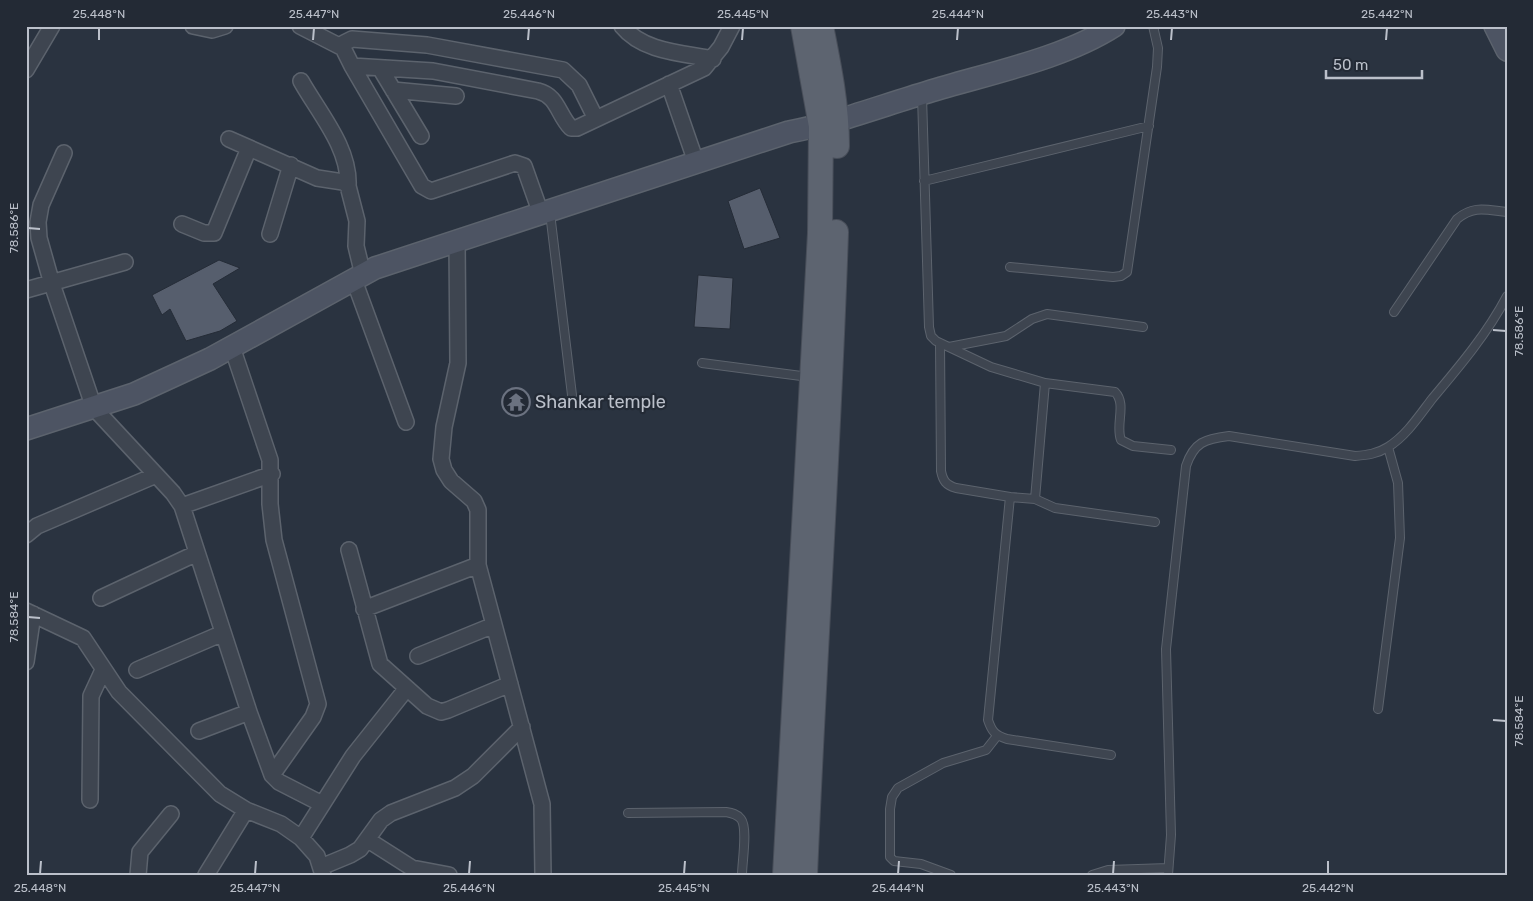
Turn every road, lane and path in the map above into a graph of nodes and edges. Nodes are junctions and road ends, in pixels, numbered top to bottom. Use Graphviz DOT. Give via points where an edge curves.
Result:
graph roads {
  1 [pos="52,26"];
  2 [pos="193,26"];
  3 [pos="225,26"];
  4 [pos="300,26"];
  5 [pos="622,26"];
  6 [pos="732,26"];
  7 [pos="803,26"];
  8 [pos="821,26"];
  9 [pos="1114,26"];
  10 [pos="1153,26"];
  11 [pos="1495,26"];
  12 [pos="350,38"];
  13 [pos="1507,50"];
  14 [pos="713,59"];
  15 [pos="352,66"];
  16 [pos="380,68"];
  17 [pos="26,70"];
  18 [pos="301,81"];
  19 [pos="669,84"];
  20 [pos="394,90"];
  21 [pos="922,93"];
  22 [pos="456,96"];
  23 [pos="596,119"];
  24 [pos="829,124"];
  25 [pos="1149,126"];
  26 [pos="420,136"];
  27 [pos="228,139"];
  28 [pos="249,148"];
  29 [pos="64,153"];
  30 [pos="696,162"];
  31 [pos="292,165"];
  32 [pos="924,181"];
  33 [pos="348,186"];
  34 [pos="545,212"];
  35 [pos="1507,212"];
  36 [pos="32,223"];
  37 [pos="182,224"];
  38 [pos="270,234"];
  39 [pos="457,241"];
  40 [pos="125,262"];
  41 [pos="1010,267"];
  42 [pos="359,277"];
  43 [pos="52,284"];
  44 [pos="26,290"];
  45 [pos="1507,296"];
  46 [pos="1394,312"];
  47 [pos="1143,326"];
  48 [pos="940,343"];
  49 [pos="232,347"];
  50 [pos="950,347"];
  51 [pos="702,363"];
  52 [pos="813,377"];
  53 [pos="1045,383"];
  54 [pos="572,395"];
  55 [pos="94,408"];
  56 [pos="406,422"];
  57 [pos="26,430"];
  58 [pos="1388,448"];
  59 [pos="1171,450"];
  60 [pos="272,474"];
  61 [pos="156,475"];
  62 [pos="1010,497"];
  63 [pos="1034,499"];
  64 [pos="182,506"];
  65 [pos="1155,522"];
  66 [pos="26,535"];
  67 [pos="349,550"];
  68 [pos="197,553"];
  69 [pos="478,565"];
  70 [pos="101,598"];
  71 [pos="364,609"];
  72 [pos="30,612"];
  73 [pos="494,625"];
  74 [pos="223,633"];
  75 [pos="418,656"];
  76 [pos="26,662"];
  77 [pos="103,670"];
  78 [pos="137,670"];
  79 [pos="510,684"];
  80 [pos="408,688"];
  81 [pos="1378,709"];
  82 [pos="249,712"];
  83 [pos="522,726"];
  84 [pos="199,731"];
  85 [pos="997,736"];
  86 [pos="1111,755"];
  87 [pos="272,774"];
  88 [pos="90,800"];
  89 [pos="322,804"];
  90 [pos="246,810"];
  91 [pos="628,813"];
  92 [pos="172,814"];
  93 [pos="301,838"];
  94 [pos="368,840"];
  95 [pos="322,871"];
  96 [pos="1168,872"];
  97 [pos="138,875"];
  98 [pos="206,875"];
  99 [pos="450,875"];
  100 [pos="543,875"];
  101 [pos="742,875"];
  102 [pos="785,875"];
  103 [pos="806,875"];
  104 [pos="951,875"];
  105 [pos="1092,875"];
  1 -- 17 [label="street"];
  2 -- 3 [label="street" via="212,30"];
  4 -- 12 [label="street"];
  5 -- 14 [label="street" via="644,44"];
  6 -- 14 [label="street"];
  7 -- 24 [label="main road"];
  8 -- 24 [label="main road" via="830,69"];
  9 -- 21 [label="street" via="1077,46"];
  10 -- 25 [label="lane" via="1158,48"];
  11 -- 13 [label="street"];
  12 -- 15 [label="street"];
  12 -- 23 [label="street" via="427,45 563,70 579,84"];
  14 -- 19 [label="street" via="704,68"];
  15 -- 16 [label="street"];
  15 -- 34 [label="street" via="426,190 521,163"];
  16 -- 20 [label="street"];
  16 -- 23 [label="street" via="456,74 547,93 571,128"];
  18 -- 33 [label="street" via="343,152 349,172"];
  19 -- 23 [label="street"];
  19 -- 30 [label="street"];
  20 -- 22 [label="street"];
  20 -- 26 [label="street"];
  21 -- 24 [label="street"];
  21 -- 32 [label="lane"];
  24 -- 30 [label="street" via="788,132"];
  24 -- 52 [label="main road"];
  24 -- 103 [label="main road" via="836,216 831,380"];
  25 -- 32 [label="lane"];
  25 -- 41 [label="lane" via="1127,272 1113,277"];
  27 -- 28 [label="street"];
  28 -- 31 [label="street"];
  28 -- 37 [label="street" via="214,233 204,234"];
  29 -- 36 [label="street"];
  30 -- 34 [label="street"];
  31 -- 33 [label="street" via="317,178 343,182"];
  31 -- 38 [label="street"];
  32 -- 48 [label="lane" via="928,327 931,336"];
  33 -- 42 [label="street" via="357,221"];
  34 -- 39 [label="street"];
  34 -- 54 [label="lane"];
  35 -- 46 [label="lane" via="1467,211 1458,219"];
  36 -- 43 [label="street"];
  39 -- 42 [label="street" via="375,268"];
  39 -- 69 [label="street" via="458,363 444,427 441,459 451,481 474,501 478,510"];
  40 -- 43 [label="street"];
  42 -- 49 [label="street"];
  42 -- 56 [label="street"];
  43 -- 44 [label="street"];
  43 -- 55 [label="street"];
  45 -- 58 [label="lane" via="1468,356 1403,435"];
  47 -- 50 [label="lane" via="1048,314 1032,319 1006,336"];
  48 -- 50 [label="lane"];
  48 -- 62 [label="lane" via="943,480 956,488"];
  49 -- 55 [label="street" via="134,394"];
  49 -- 60 [label="street"];
  50 -- 53 [label="lane" via="991,367"];
  51 -- 52 [label="lane"];
  52 -- 102 [label="main road"];
  53 -- 59 [label="lane" via="1115,392 1121,400 1118,434 1121,440 1133,446"];
  53 -- 63 [label="lane"];
  55 -- 57 [label="street"];
  55 -- 61 [label="street"];
  58 -- 81 [label="lane" via="1398,483 1400,538"];
  58 -- 96 [label="lane" via="1355,456 1229,436 1213,438 1191,452 1186,466 1166,649 1172,835"];
  60 -- 64 [label="street"];
  60 -- 87 [label="street" via="270,504 274,540 318,704 313,717"];
  61 -- 64 [label="street"];
  61 -- 66 [label="street" via="37,526"];
  62 -- 63 [label="lane"];
  62 -- 85 [label="lane" via="988,720"];
  63 -- 65 [label="lane" via="1055,508"];
  64 -- 68 [label="street"];
  67 -- 71 [label="street"];
  68 -- 70 [label="street"];
  68 -- 74 [label="street"];
  69 -- 71 [label="street"];
  69 -- 73 [label="street"];
  71 -- 80 [label="street" via="380,664"];
  72 -- 76 [label="street"];
  72 -- 77 [label="street" via="83,638"];
  73 -- 75 [label="street"];
  73 -- 79 [label="street"];
  74 -- 78 [label="street"];
  74 -- 82 [label="street"];
  77 -- 88 [label="street" via="91,696"];
  77 -- 90 [label="street" via="119,692 220,794"];
  79 -- 80 [label="street" via="440,712 427,706"];
  79 -- 83 [label="street"];
  80 -- 89 [label="street" via="353,756"];
  82 -- 84 [label="street"];
  82 -- 87 [label="street"];
  83 -- 94 [label="street" via="473,776 455,788 391,813 381,820"];
  83 -- 100 [label="street" via="542,804"];
  85 -- 86 [label="lane"];
  85 -- 104 [label="lane" via="986,750 943,762 898,788 892,797 890,857 894,861 933,866"];
  87 -- 89 [label="street" via="280,782"];
  89 -- 93 [label="street"];
  90 -- 93 [label="street" via="281,824"];
  90 -- 98 [label="street"];
  91 -- 101 [label="lane" via="726,812 736,815 742,820 744,830"];
  92 -- 97 [label="street" via="140,852"];
  93 -- 95 [label="street" via="317,856"];
  94 -- 95 [label="street"];
  94 -- 99 [label="street" via="407,866"];
  96 -- 105 [label="lane" via="1108,870"];
}
